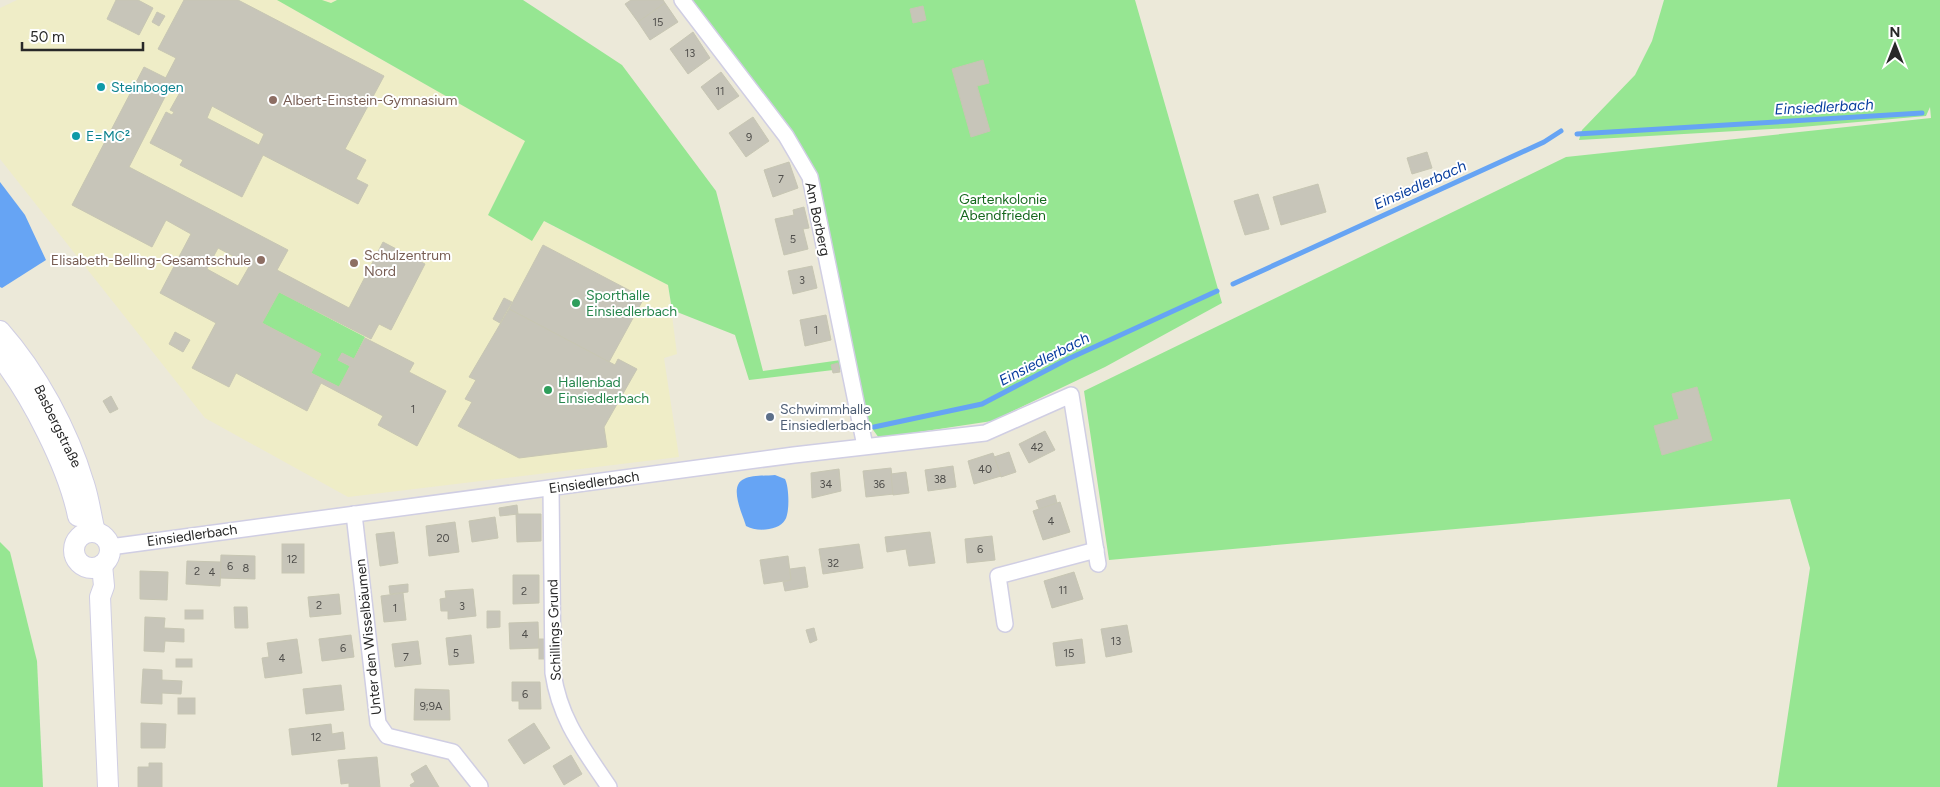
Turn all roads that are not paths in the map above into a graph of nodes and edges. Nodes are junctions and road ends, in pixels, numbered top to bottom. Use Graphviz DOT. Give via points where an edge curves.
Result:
graph roads {
  1 [pos="682,0"];
  2 [pos="0,331"];
  3 [pos="0,356"];
  4 [pos="865,446"];
  5 [pos="551,488"];
  6 [pos="354,514"];
  7 [pos="88,534"];
  8 [pos="101,560"];
  9 [pos="1005,624"];
  10 [pos="480,786"];
  11 [pos="108,787"];
  12 [pos="609,787"];
  1 -- 4 [label="street, Am Borberg" via="786,136 810,177"];
  2 -- 7 [label="main road, Basbergstraße" via="38,384 69,444 85,485"];
  3 -- 7 [label="main road, Basbergstraße" via="37,416"];
  4 -- 5 [label="street, Einsiedlerbach"];
  4 -- 9 [label="street, Einsiedlerbach" via="985,433 1071,395 1097,557 998,576"];
  5 -- 6 [label="street, Einsiedlerbach"];
  5 -- 12 [label="street, Schillings Grund" via="553,673 557,698 565,720"];
  6 -- 8 [label="street, Einsiedlerbach"];
  6 -- 10 [label="street, Unter den Wisselbäumen" via="378,723 387,736 453,752"];
  7 -- 8 [label="main road" via="106,539"];
  7 -- 8 [label="main road" via="74,546 77,560"];
  8 -- 11 [label="main road"];
}
